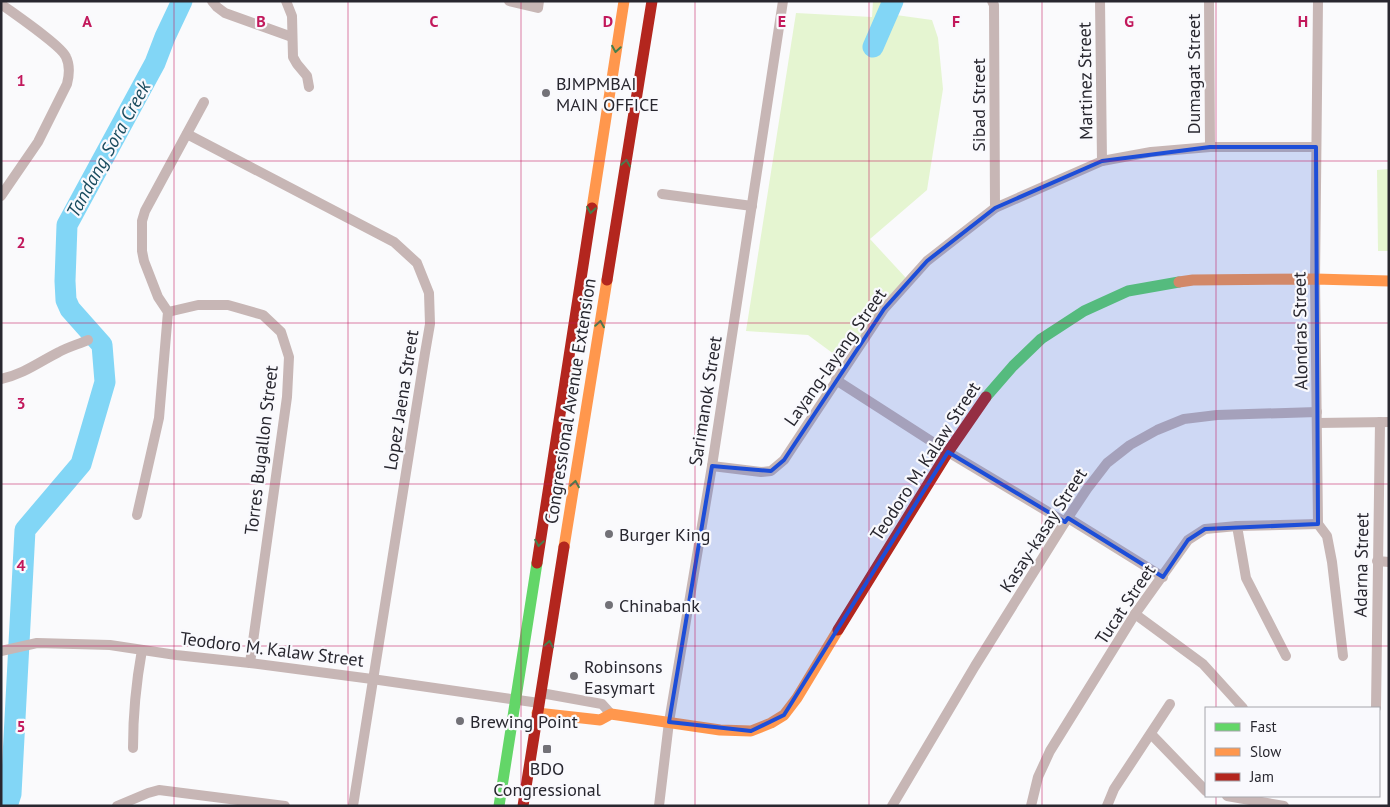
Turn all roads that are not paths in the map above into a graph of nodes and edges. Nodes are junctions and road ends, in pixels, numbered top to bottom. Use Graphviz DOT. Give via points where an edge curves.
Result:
graph roads {
  1 [pos="212,1"];
  2 [pos="286,1"];
  3 [pos="509,1"];
  4 [pos="624,1"];
  5 [pos="652,1"];
  6 [pos="784,1"];
  7 [pos="992,1"];
  8 [pos="1100,1"];
  9 [pos="1209,1"];
  10 [pos="1318,1"];
  11 [pos="1,4"];
  12 [pos="539,4"];
  13 [pos="292,37"];
  14 [pos="309,87"];
  15 [pos="204,102"];
  16 [pos="187,134"];
  17 [pos="1210,147"];
  18 [pos="1316,147"];
  19 [pos="1102,161"];
  20 [pos="662,194"];
  21 [pos="1,196"];
  22 [pos="752,206"];
  23 [pos="995,208"];
  24 [pos="1315,279"];
  25 [pos="1389,281"];
  26 [pos="168,312"];
  27 [pos="88,340"];
  28 [pos="1,379"];
  29 [pos="836,380"];
  30 [pos="1317,418"];
  31 [pos="1384,422"];
  32 [pos="570,431"];
  33 [pos="948,452"];
  34 [pos="712,466"];
  35 [pos="137,515"];
  36 [pos="1067,520"];
  37 [pos="1318,524"];
  38 [pos="1237,526"];
  39 [pos="1377,561"];
  40 [pos="1389,562"];
  41 [pos="1162,577"];
  42 [pos="1135,614"];
  43 [pos="4,650"];
  44 [pos="142,650"];
  45 [pos="1286,656"];
  46 [pos="1343,656"];
  47 [pos="250,663"];
  48 [pos="372,679"];
  49 [pos="515,700"];
  50 [pos="539,703"];
  51 [pos="1170,704"];
  52 [pos="1241,707"];
  53 [pos="1376,707"];
  54 [pos="611,714"];
  55 [pos="669,722"];
  56 [pos="1151,734"];
  57 [pos="133,748"];
  58 [pos="1205,790"];
  59 [pos="1233,797"];
  60 [pos="136,802"];
  61 [pos="117,806"];
  62 [pos="285,806"];
  63 [pos="353,806"];
  64 [pos="499,806"];
  65 [pos="523,806"];
  66 [pos="659,806"];
  67 [pos="892,806"];
  68 [pos="1031,806"];
  69 [pos="1107,806"];
  70 [pos="1284,806"];
  1 -- 13 [label="street" via="225,13"];
  2 -- 13 [label="street" via="292,16"];
  3 -- 12 [label="street"];
  4 -- 32 [label="main road, Congressional Avenue Extension, one-way"];
  32 -- 5 [label="main road, Congressional Avenue Extension, one-way"];
  6 -- 22 [label="street, Sarimanok Street"];
  7 -- 23 [label="street, Sibad Street"];
  8 -- 19 [label="street, Martinez Street"];
  9 -- 17 [label="street, Dumagat Street"];
  10 -- 18 [label="street, Alondras Street"];
  11 -- 21 [label="street" via="59,47 66,57 69,75 38,142"];
  13 -- 14 [label="street" via="293,57 307,76"];
  15 -- 16 [label="street"];
  16 -- 26 [label="street" via="142,222 144,261 158,297"];
  16 -- 48 [label="street, Lopez Jaena Street" via="394,242 417,263 429,293 430,324"];
  17 -- 18 [label="street, Layang-layang Street"];
  17 -- 19 [label="street, Layang-layang Street" via="1151,152"];
  18 -- 24 [label="street, Alondras Street"];
  19 -- 23 [label="street, Layang-layang Street"];
  20 -- 22 [label="street"];
  22 -- 34 [label="street, Sarimanok Street"];
  23 -- 29 [label="street, Layang-layang Street" via="927,261 884,309"];
  24 -- 25 [label="main road, Teodoro M. Kalaw Street"];
  24 -- 30 [label="street, Alondras Street"];
  24 -- 33 [label="main road, Teodoro M. Kalaw Street" via="1193,280 1128,292 1084,311 1041,339 1013,366 987,395"];
  26 -- 35 [label="street" via="159,418"];
  26 -- 47 [label="street, Torres Bugallon Street" via="198,305 228,305 263,315 281,332 289,356 287,397"];
  27 -- 28 [label="street" via="12,377"];
  29 -- 33 [label="street"];
  29 -- 34 [label="street, Layang-layang Street" via="784,460 771,471"];
  30 -- 31 [label="street, Kasay-kasay Street"];
  30 -- 36 [label="street, Kasay-kasay Street" via="1217,415 1184,419 1157,430 1130,445 1108,463"];
  30 -- 37 [label="street, Alondras Street"];
  31 -- 39 [label="street, Adarna Street"];
  32 -- 49 [label="main road, Congressional Avenue Extension, one-way"];
  50 -- 32 [label="main road, Congressional Avenue Extension, one-way"];
  33 -- 36 [label="street"];
  33 -- 55 [label="main road, Teodoro M. Kalaw Street" via="784,715 751,731"];
  34 -- 55 [label="street, Sarimanok Street"];
  36 -- 41 [label="street"];
  36 -- 67 [label="street, Kasay-kasay Street"];
  37 -- 38 [label="street, Tucat Street"];
  37 -- 46 [label="street, Alondras Street" via="1327,536"];
  38 -- 41 [label="street, Tucat Street" via="1205,529 1188,540"];
  38 -- 45 [label="street" via="1246,578"];
  39 -- 40 [label="street"];
  39 -- 53 [label="street, Adarna Street"];
  41 -- 42 [label="street, Tucat Street"];
  42 -- 52 [label="street" via="1202,664"];
  42 -- 68 [label="street, Tucat Street" via="1050,751 1038,777"];
  43 -- 44 [label="street, Teodoro M. Kalaw Street" via="37,643 110,645"];
  44 -- 47 [label="street, Teodoro M. Kalaw Street"];
  44 -- 57 [label="street" via="135,693"];
  47 -- 48 [label="street, Teodoro M. Kalaw Street"];
  48 -- 49 [label="street, Teodoro M. Kalaw Street"];
  48 -- 63 [label="street, Lopez Jaena Street"];
  49 -- 50 [label="street, Teodoro M. Kalaw Street"];
  49 -- 64 [label="main road, Congressional Avenue Extension"];
  50 -- 54 [label="main road, Teodoro M. Kalaw Street" via="600,720"];
  50 -- 54 [label="street, Teodoro M. Kalaw Street" via="602,704"];
  50 -- 65 [label="main road, Congressional Avenue Extension"];
  51 -- 56 [label="street"];
  54 -- 55 [label="main road, Teodoro M. Kalaw Street"];
  55 -- 66 [label="street, Sarimanok Street"];
  56 -- 58 [label="street"];
  56 -- 69 [label="street" via="1114,789"];
  59 -- 70 [label="street"];
  60 -- 61 [label="street"];
  60 -- 62 [label="street" via="159,790"];
}
